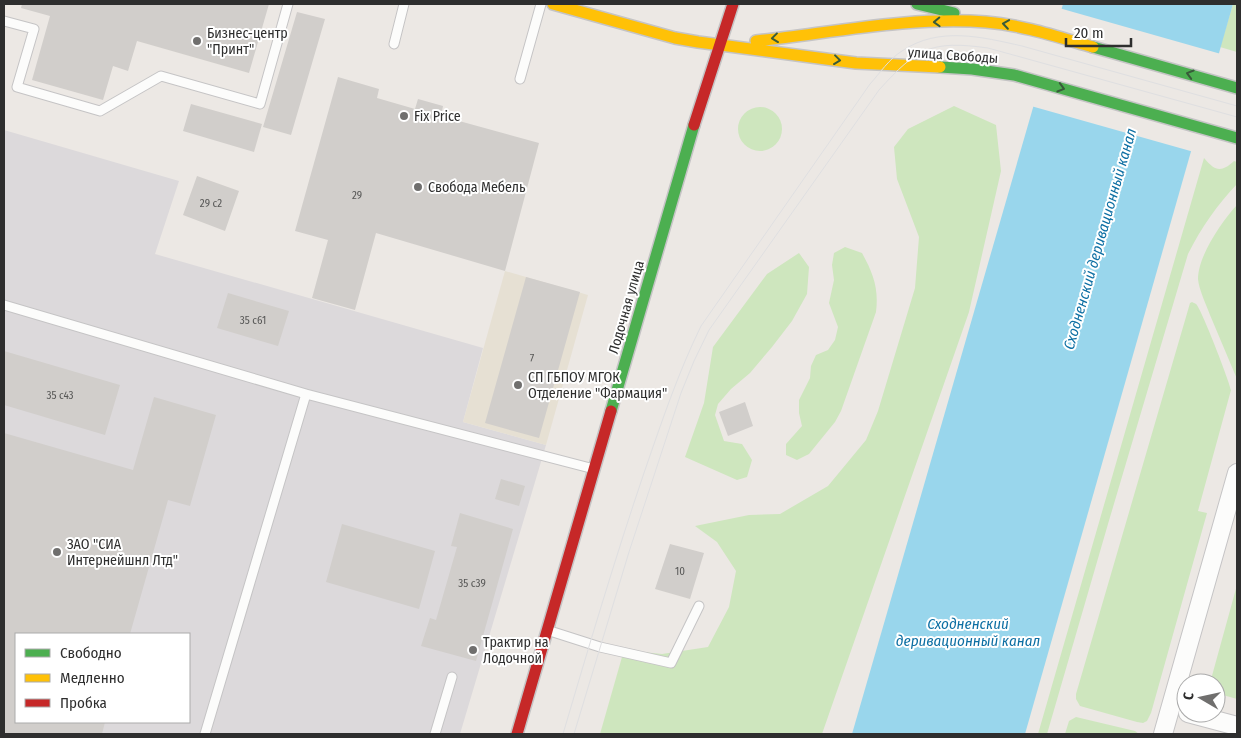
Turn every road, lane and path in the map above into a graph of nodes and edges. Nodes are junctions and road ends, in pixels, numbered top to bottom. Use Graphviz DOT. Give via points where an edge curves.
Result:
graph roads {
  1 [pos="288,4"];
  2 [pos="404,4"];
  3 [pos="541,4"];
  4 [pos="554,4"];
  5 [pos="733,4"];
  6 [pos="917,4"];
  7 [pos="4,21"];
  8 [pos="986,22"];
  9 [pos="394,44"];
  10 [pos="719,45"];
  11 [pos="520,79"];
  12 [pos="1237,88"];
  13 [pos="1235,138"];
  14 [pos="4,305"];
  15 [pos="306,394"];
  16 [pos="595,469"];
  17 [pos="1237,473"];
  18 [pos="699,606"];
  19 [pos="547,630"];
  20 [pos="1191,673"];
  21 [pos="452,677"];
  22 [pos="1176,718"];
  23 [pos="205,734"];
  24 [pos="435,734"];
  25 [pos="517,734"];
  26 [pos="1163,734"];
  1 -- 7 [label="lane" via="260,104 162,76 100,111 17,87 34,29"];
  2 -- 9 [label="lane"];
  3 -- 11 [label="lane"];
  4 -- 10 [label="main road, улица Свободы" via="675,38"];
  5 -- 10 [label="main road, Лодочная улица"];
  6 -- 8 [label="main road, улица Свободы"];
  8 -- 10 [label="main road, улица Свободы, one-way" via="912,22"];
  12 -- 8 [label="main road, улица Свободы, one-way" via="1027,28"];
  10 -- 13 [label="main road, улица Свободы, one-way" via="856,63 972,69 1014,75"];
  10 -- 16 [label="main road, Лодочная улица"];
  14 -- 15 [label="lane"];
  15 -- 16 [label="lane"];
  15 -- 23 [label="lane"];
  16 -- 19 [label="main road, Лодочная улица"];
  17 -- 20 [label="street"];
  18 -- 19 [label="lane" via="671,663"];
  19 -- 25 [label="main road, Лодочная улица"];
  21 -- 24 [label="lane"];
  22 -- 26 [label="street"];
}
